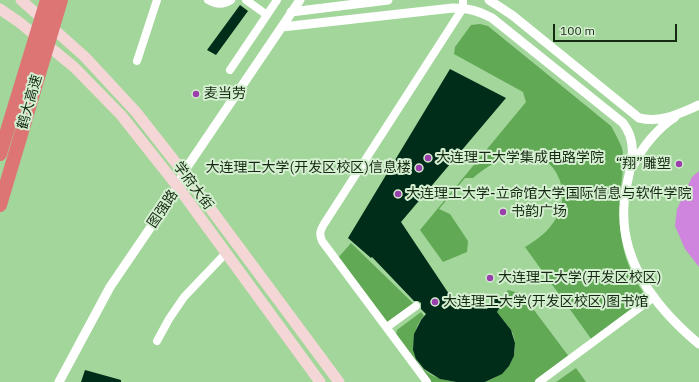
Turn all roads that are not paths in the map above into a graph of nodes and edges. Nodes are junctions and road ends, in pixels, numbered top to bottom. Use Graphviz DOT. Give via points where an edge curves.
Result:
graph roads {
  1 [pos="47,0"];
  2 [pos="61,0"];
  3 [pos="157,0"];
  4 [pos="208,0"];
  5 [pos="231,0"];
  6 [pos="246,0"];
  7 [pos="277,0"];
  8 [pos="300,0"];
  9 [pos="388,0"];
  10 [pos="489,0"];
  11 [pos="25,3"];
  12 [pos="463,4"];
  13 [pos="0,9"];
  14 [pos="291,12"];
  15 [pos="267,15"];
  16 [pos="282,27"];
  17 [pos="137,61"];
  18 [pos="230,70"];
  19 [pos="699,105"];
  20 [pos="687,110"];
  21 [pos="0,154"];
  22 [pos="184,173"];
  23 [pos="628,178"];
  24 [pos="178,187"];
  25 [pos="0,205"];
  26 [pos="226,253"];
  27 [pos="654,297"];
  28 [pos="416,306"];
  29 [pos="387,327"];
  30 [pos="157,341"];
  31 [pos="699,344"];
  32 [pos="59,382"];
  33 [pos="320,382"];
  34 [pos="339,382"];
  35 [pos="427,382"];
  36 [pos="539,382"];
  1 -- 21 [label="highway, 鹤大高速"];
  2 -- 25 [label="highway, 鹤大高速"];
  3 -- 17 [label="street"];
  4 -- 5 [label="street" via="221,5"];
  6 -- 15 [label="street"];
  7 -- 15 [label="street"];
  8 -- 14 [label="street, 图强路"];
  9 -- 14 [label="street"];
  10 -- 20 [label="street" via="639,118 666,118"];
  11 -- 22 [label="main road, 学府大街" via="85,56 136,112"];
  12 -- 16 [label="street"];
  12 -- 23 [label="street" via="492,18 623,123 632,142 633,154"];
  12 -- 29 [label="street" via="320,231 322,241"];
  13 -- 24 [label="main road, 学府大街" via="74,67 121,115"];
  14 -- 16 [label="street, 图强路"];
  15 -- 18 [label="street"];
  16 -- 22 [label="street, 图强路"];
  19 -- 20 [label="street"];
  20 -- 23 [label="street" via="673,118 657,133 636,161"];
  22 -- 24 [label="street, 图强路"];
  22 -- 34 [label="main road, 学府大街"];
  23 -- 27 [label="street" via="624,205 626,236 640,277"];
  24 -- 26 [label="main road, 学府大街"];
  24 -- 32 [label="street, 图强路" via="110,287"];
  26 -- 30 [label="street" via="184,297"];
  26 -- 33 [label="main road, 学府大街"];
  27 -- 31 [label="street" via="680,328"];
  27 -- 36 [label="street"];
  28 -- 29 [label="street"];
  29 -- 35 [label="street"];
}
